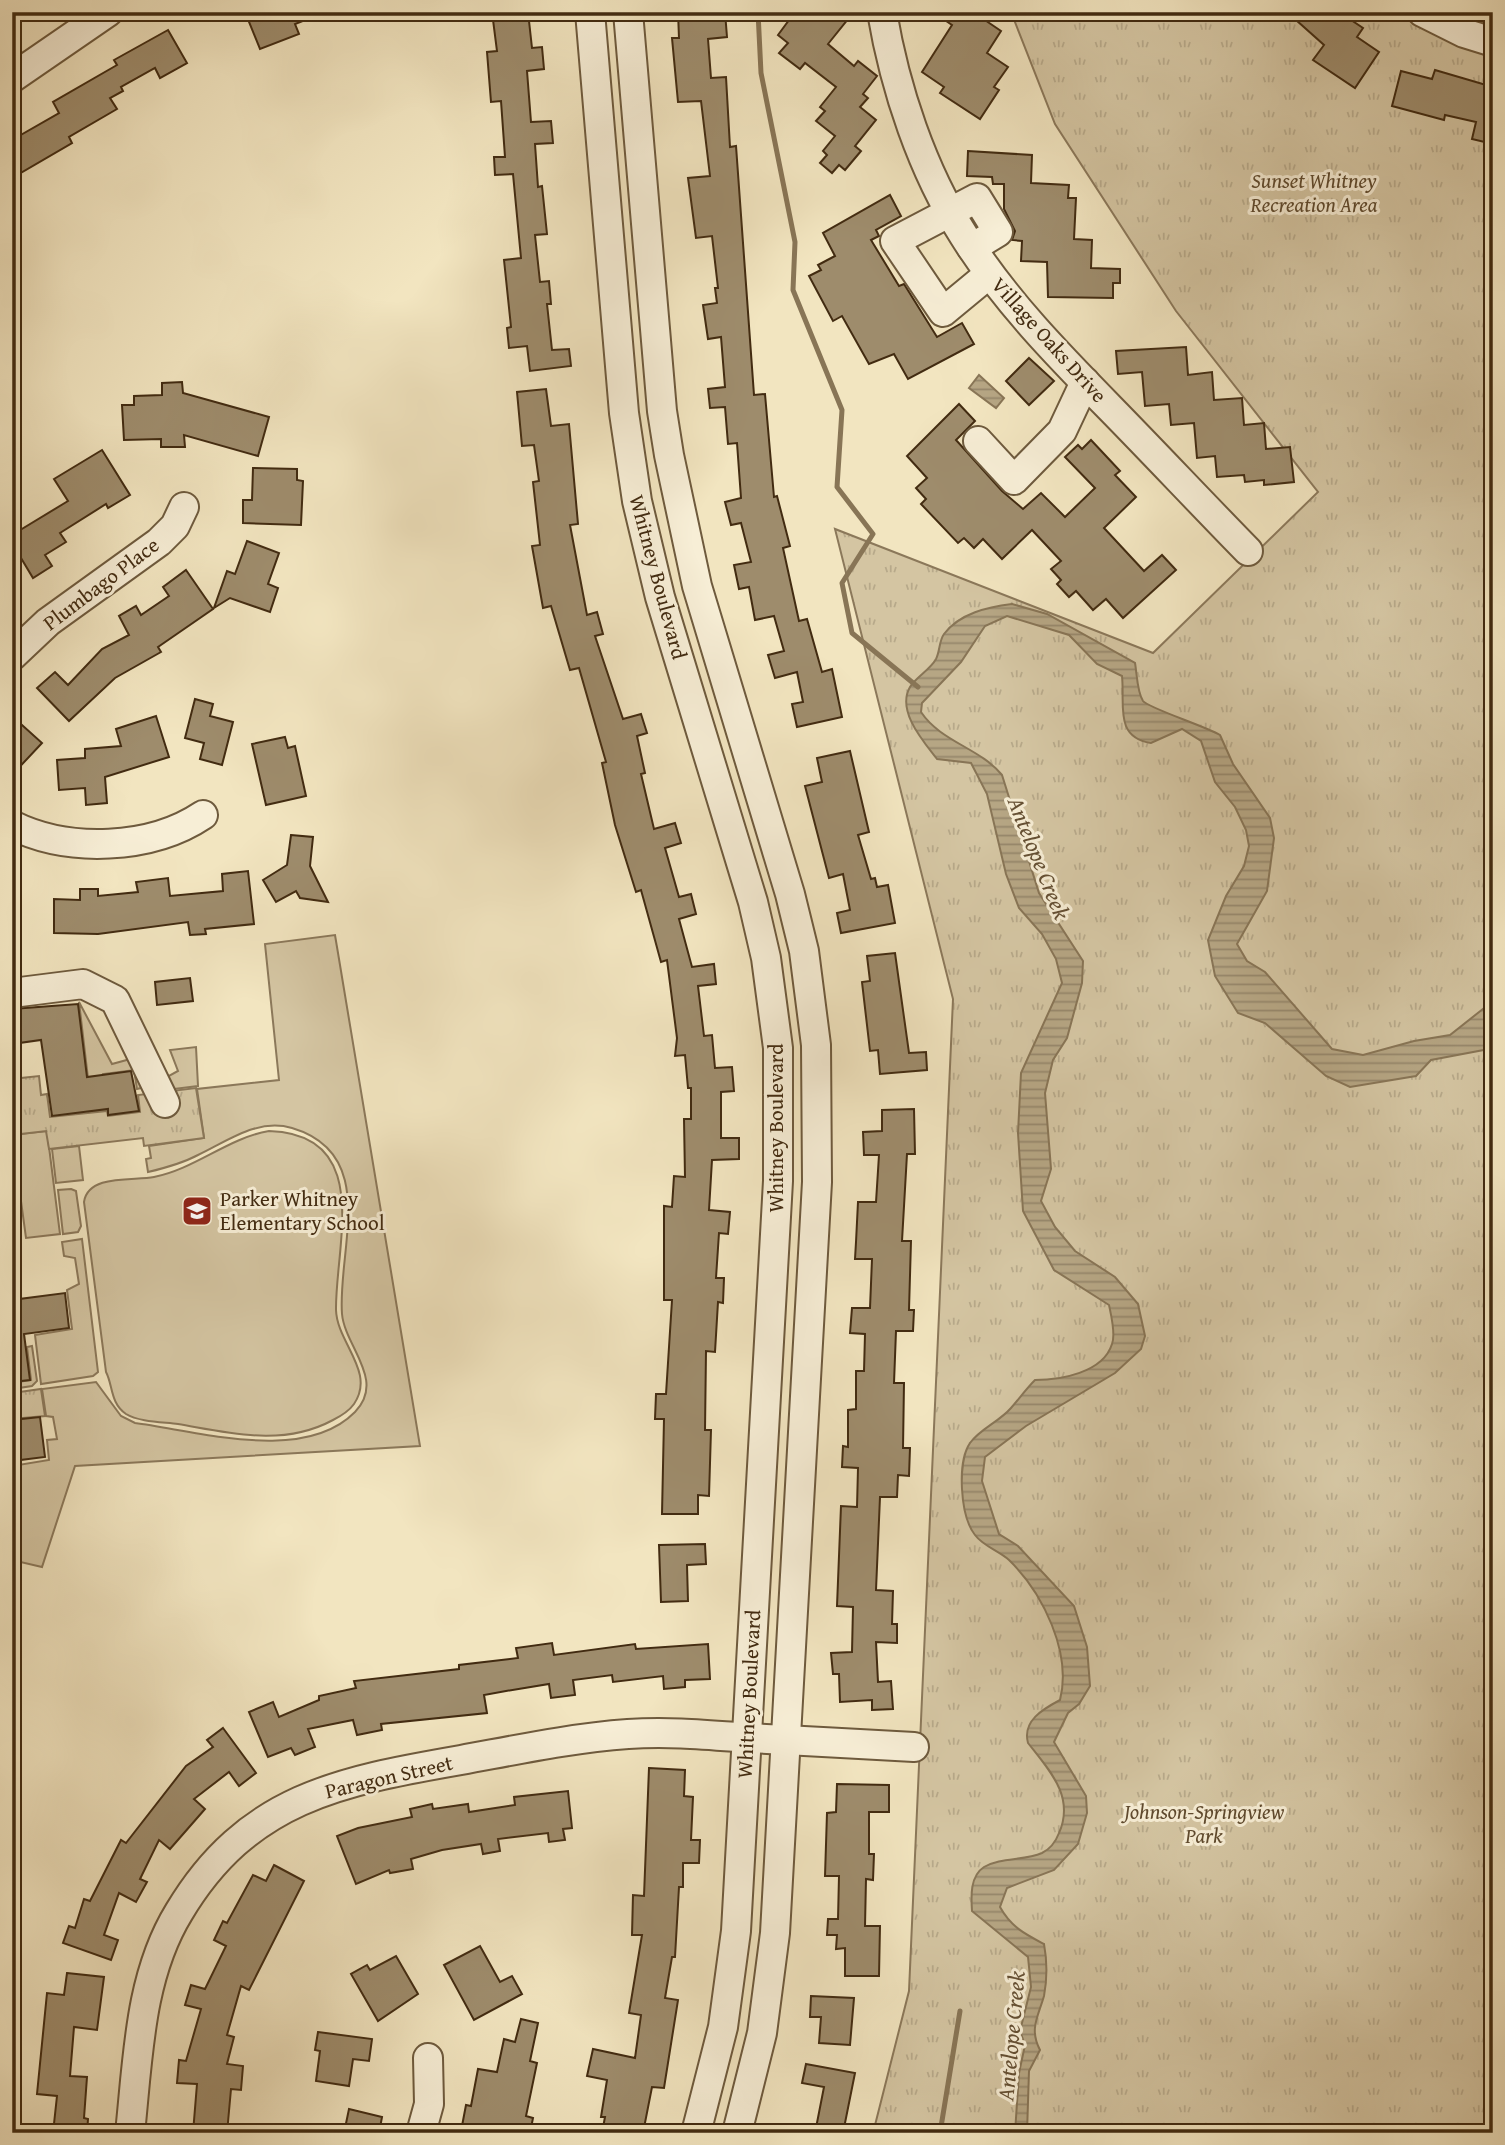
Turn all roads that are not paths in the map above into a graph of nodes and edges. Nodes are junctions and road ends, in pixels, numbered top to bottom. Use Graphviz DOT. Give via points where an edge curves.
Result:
graph roads {
  1 [pos="108,12"];
  2 [pos="590,12"];
  3 [pos="628,12"];
  4 [pos="882,12"];
  5 [pos="1422,12"];
  6 [pos="1493,42"];
  7 [pos="12,78"];
  8 [pos="951,213"];
  9 [pos="989,274"];
  10 [pos="1085,382"];
  11 [pos="978,441"];
  12 [pos="184,507"];
  13 [pos="1248,551"];
  14 [pos="12,656"];
  15 [pos="203,815"];
  16 [pos="12,825"];
  17 [pos="12,993"];
  18 [pos="165,1103"];
  19 [pos="747,1737"];
  20 [pos="786,1740"];
  21 [pos="914,1747"];
  22 [pos="428,2058"];
  23 [pos="130,2133"];
  24 [pos="421,2133"];
  25 [pos="696,2133"];
  26 [pos="737,2133"];
  1 -- 7 [label="street"];
  2 -- 19 [label="street, Whitney Boulevard" via="624,413 637,501 660,597 753,902 778,1048 778,1181"];
  3 -- 20 [label="street, Whitney Boulevard" via="662,411 676,497 697,586 790,894 804,951 816,1045 819,1135"];
  4 -- 8 [label="street, Village Oaks Drive" via="901,92"];
  5 -- 6 [label="street"];
  8 -- 9 [label="street, Village Oaks Drive"];
  8 -- 9 [label="street" via="895,241 943,313"];
  9 -- 10 [label="street, Village Oaks Drive"];
  10 -- 11 [label="street" via="1062,431 1014,480"];
  10 -- 13 [label="street, Village Oaks Drive"];
  12 -- 14 [label="street, Plumbago Place" via="175,526 159,542 56,616"];
  15 -- 16 [label="street" via="173,832 104,843 53,840"];
  17 -- 18 [label="street" via="83,984 114,1000"];
  19 -- 20 [label="street, Paragon Street"];
  19 -- 23 [label="street, Paragon Street" via="660,1733 565,1742 364,1778 330,1787 267,1819 213,1865 164,1939 141,2026"];
  19 -- 25 [label="street, Whitney Boulevard" via="732,1970 723,2027"];
  20 -- 21 [label="street, Paragon Street"];
  20 -- 26 [label="street, Whitney Boulevard" via="771,1976"];
  22 -- 24 [label="street" via="429,2105"];
}
